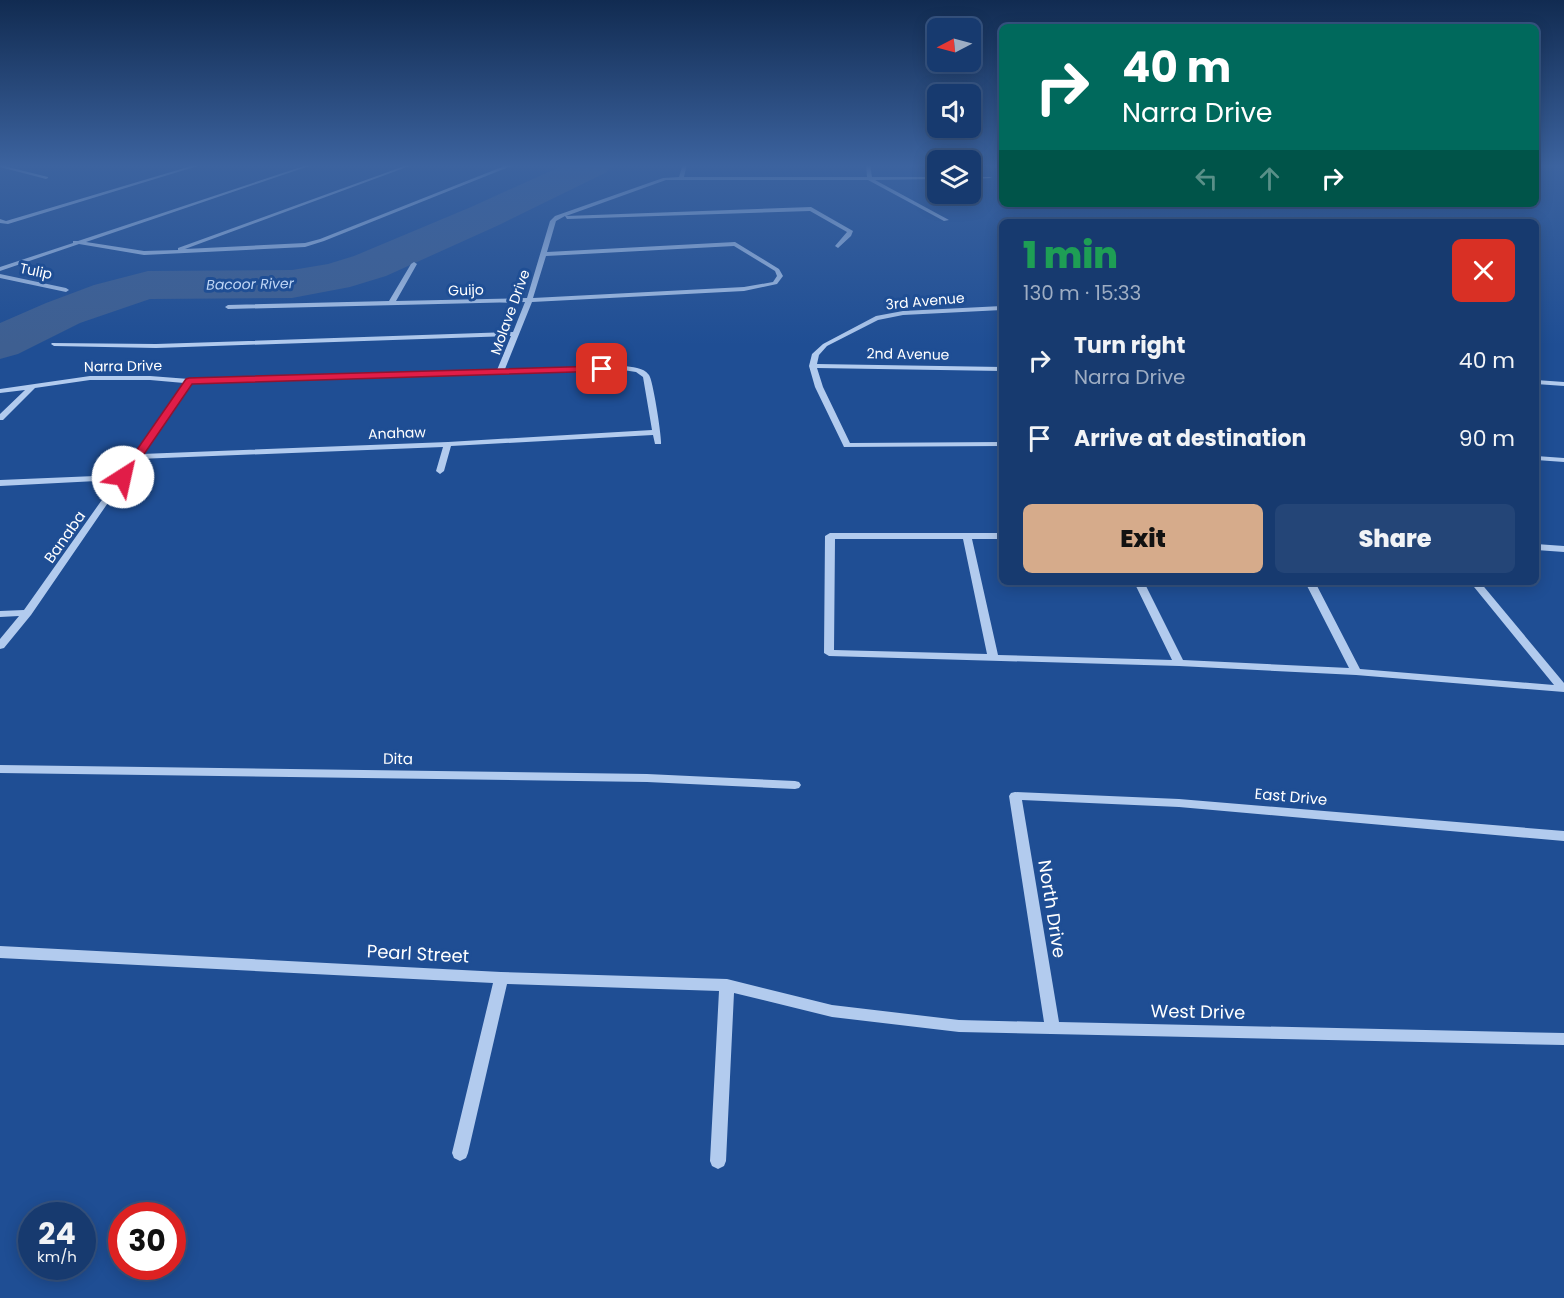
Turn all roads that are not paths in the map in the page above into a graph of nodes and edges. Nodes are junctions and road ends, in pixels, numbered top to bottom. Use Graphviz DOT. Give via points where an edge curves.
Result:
graph roads {
  1 [pos="128,225"];
  2 [pos="247,225"];
  3 [pos="360,225"];
  4 [pos="553,225"];
  5 [pos="839,225"];
  6 [pos="75,242"];
  7 [pos="838,246"];
  8 [pos="169,253"];
  9 [pos="543,254"];
  10 [pos="414,264"];
  11 [pos="0,269"];
  12 [pos="0,276"];
  13 [pos="66,290"];
  14 [pos="529,300"];
  15 [pos="391,304"];
  16 [pos="228,308"];
  17 [pos="999,308"];
  18 [pos="516,334"];
  19 [pos="54,344"];
  20 [pos="813,366"];
  21 [pos="999,369"];
  22 [pos="500,372"];
  23 [pos="189,381"];
  24 [pos="1539,382"];
  25 [pos="1564,384"];
  26 [pos="31,388"];
  27 [pos="0,391"];
  28 [pos="0,418"];
  29 [pos="657,432"];
  30 [pos="658,442"];
  31 [pos="448,444"];
  32 [pos="999,444"];
  33 [pos="137,457"];
  34 [pos="1539,458"];
  35 [pos="1564,460"];
  36 [pos="440,471"];
  37 [pos="123,477"];
  38 [pos="0,483"];
  39 [pos="967,536"];
  40 [pos="999,536"];
  41 [pos="1539,547"];
  42 [pos="1564,549"];
  43 [pos="1140,585"];
  44 [pos="1312,585"];
  45 [pos="1477,585"];
  46 [pos="27,613"];
  47 [pos="0,614"];
  48 [pos="0,646"];
  49 [pos="993,658"];
  50 [pos="1179,663"];
  51 [pos="1356,672"];
  52 [pos="1564,689"];
  53 [pos="0,769"];
  54 [pos="795,785"];
  55 [pos="1015,796"];
  56 [pos="1564,836"];
  57 [pos="0,952"];
  58 [pos="501,978"];
  59 [pos="727,985"];
  60 [pos="832,1011"];
  61 [pos="1053,1028"];
  62 [pos="1564,1039"];
  63 [pos="460,1153"];
  64 [pos="718,1161"];
  1 -- 6 [label="street"];
  2 -- 8 [label="street"];
  3 -- 8 [label="street" via="305,245"];
  4 -- 9 [label="street, Molave Drive"];
  5 -- 7 [label="street" via="850,231"];
  6 -- 8 [label="street" via="125,251"];
  6 -- 11 [label="street"];
  9 -- 14 [label="street, Molave Drive"];
  9 -- 14 [label="street, Guijo" via="735,244 777,270 780,276 775,283 744,289"];
  10 -- 15 [label="street"];
  12 -- 13 [label="street, Tulip"];
  14 -- 15 [label="street, Guijo"];
  14 -- 18 [label="street, Molave Drive"];
  15 -- 16 [label="street, Guijo"];
  17 -- 20 [label="street, 3rd Avenue" via="876,318 825,345 816,354"];
  18 -- 19 [label="street" via="156,345"];
  18 -- 22 [label="street, Molave Drive"];
  20 -- 21 [label="street, 2nd Avenue"];
  20 -- 32 [label="street" via="847,445"];
  22 -- 23 [label="street, Narra Drive"];
  22 -- 29 [label="street, Narra Drive" via="638,370 646,376"];
  23 -- 26 [label="street, Narra Drive" via="90,378"];
  23 -- 33 [label="street, Banaba"];
  24 -- 25 [label="street"];
  26 -- 27 [label="street, Narra Drive"];
  26 -- 28 [label="street"];
  29 -- 30 [label="street, Narra Drive"];
  29 -- 31 [label="street, Anahaw"];
  31 -- 33 [label="street, Anahaw"];
  31 -- 36 [label="street"];
  33 -- 37 [label="street, Banaba"];
  34 -- 35 [label="street"];
  37 -- 38 [label="street"];
  37 -- 46 [label="street, Banaba"];
  39 -- 40 [label="street"];
  39 -- 49 [label="street"];
  39 -- 49 [label="street" via="830,536 829,653"];
  41 -- 42 [label="street"];
  43 -- 50 [label="street"];
  44 -- 51 [label="street"];
  45 -- 52 [label="street"];
  46 -- 47 [label="street"];
  46 -- 48 [label="street, Banaba"];
  49 -- 50 [label="street"];
  50 -- 51 [label="street"];
  51 -- 52 [label="street"];
  53 -- 54 [label="street, Dita" via="647,778"];
  55 -- 56 [label="street, East Drive" via="1179,803"];
  55 -- 61 [label="street, North Drive"];
  57 -- 58 [label="street, Pearl Street"];
  58 -- 59 [label="street, Pearl Street"];
  58 -- 63 [label="street"];
  59 -- 60 [label="street, Pearl Street"];
  59 -- 64 [label="street"];
  60 -- 61 [label="street, West Drive" via="959,1026"];
  61 -- 62 [label="street, West Drive"];
}
